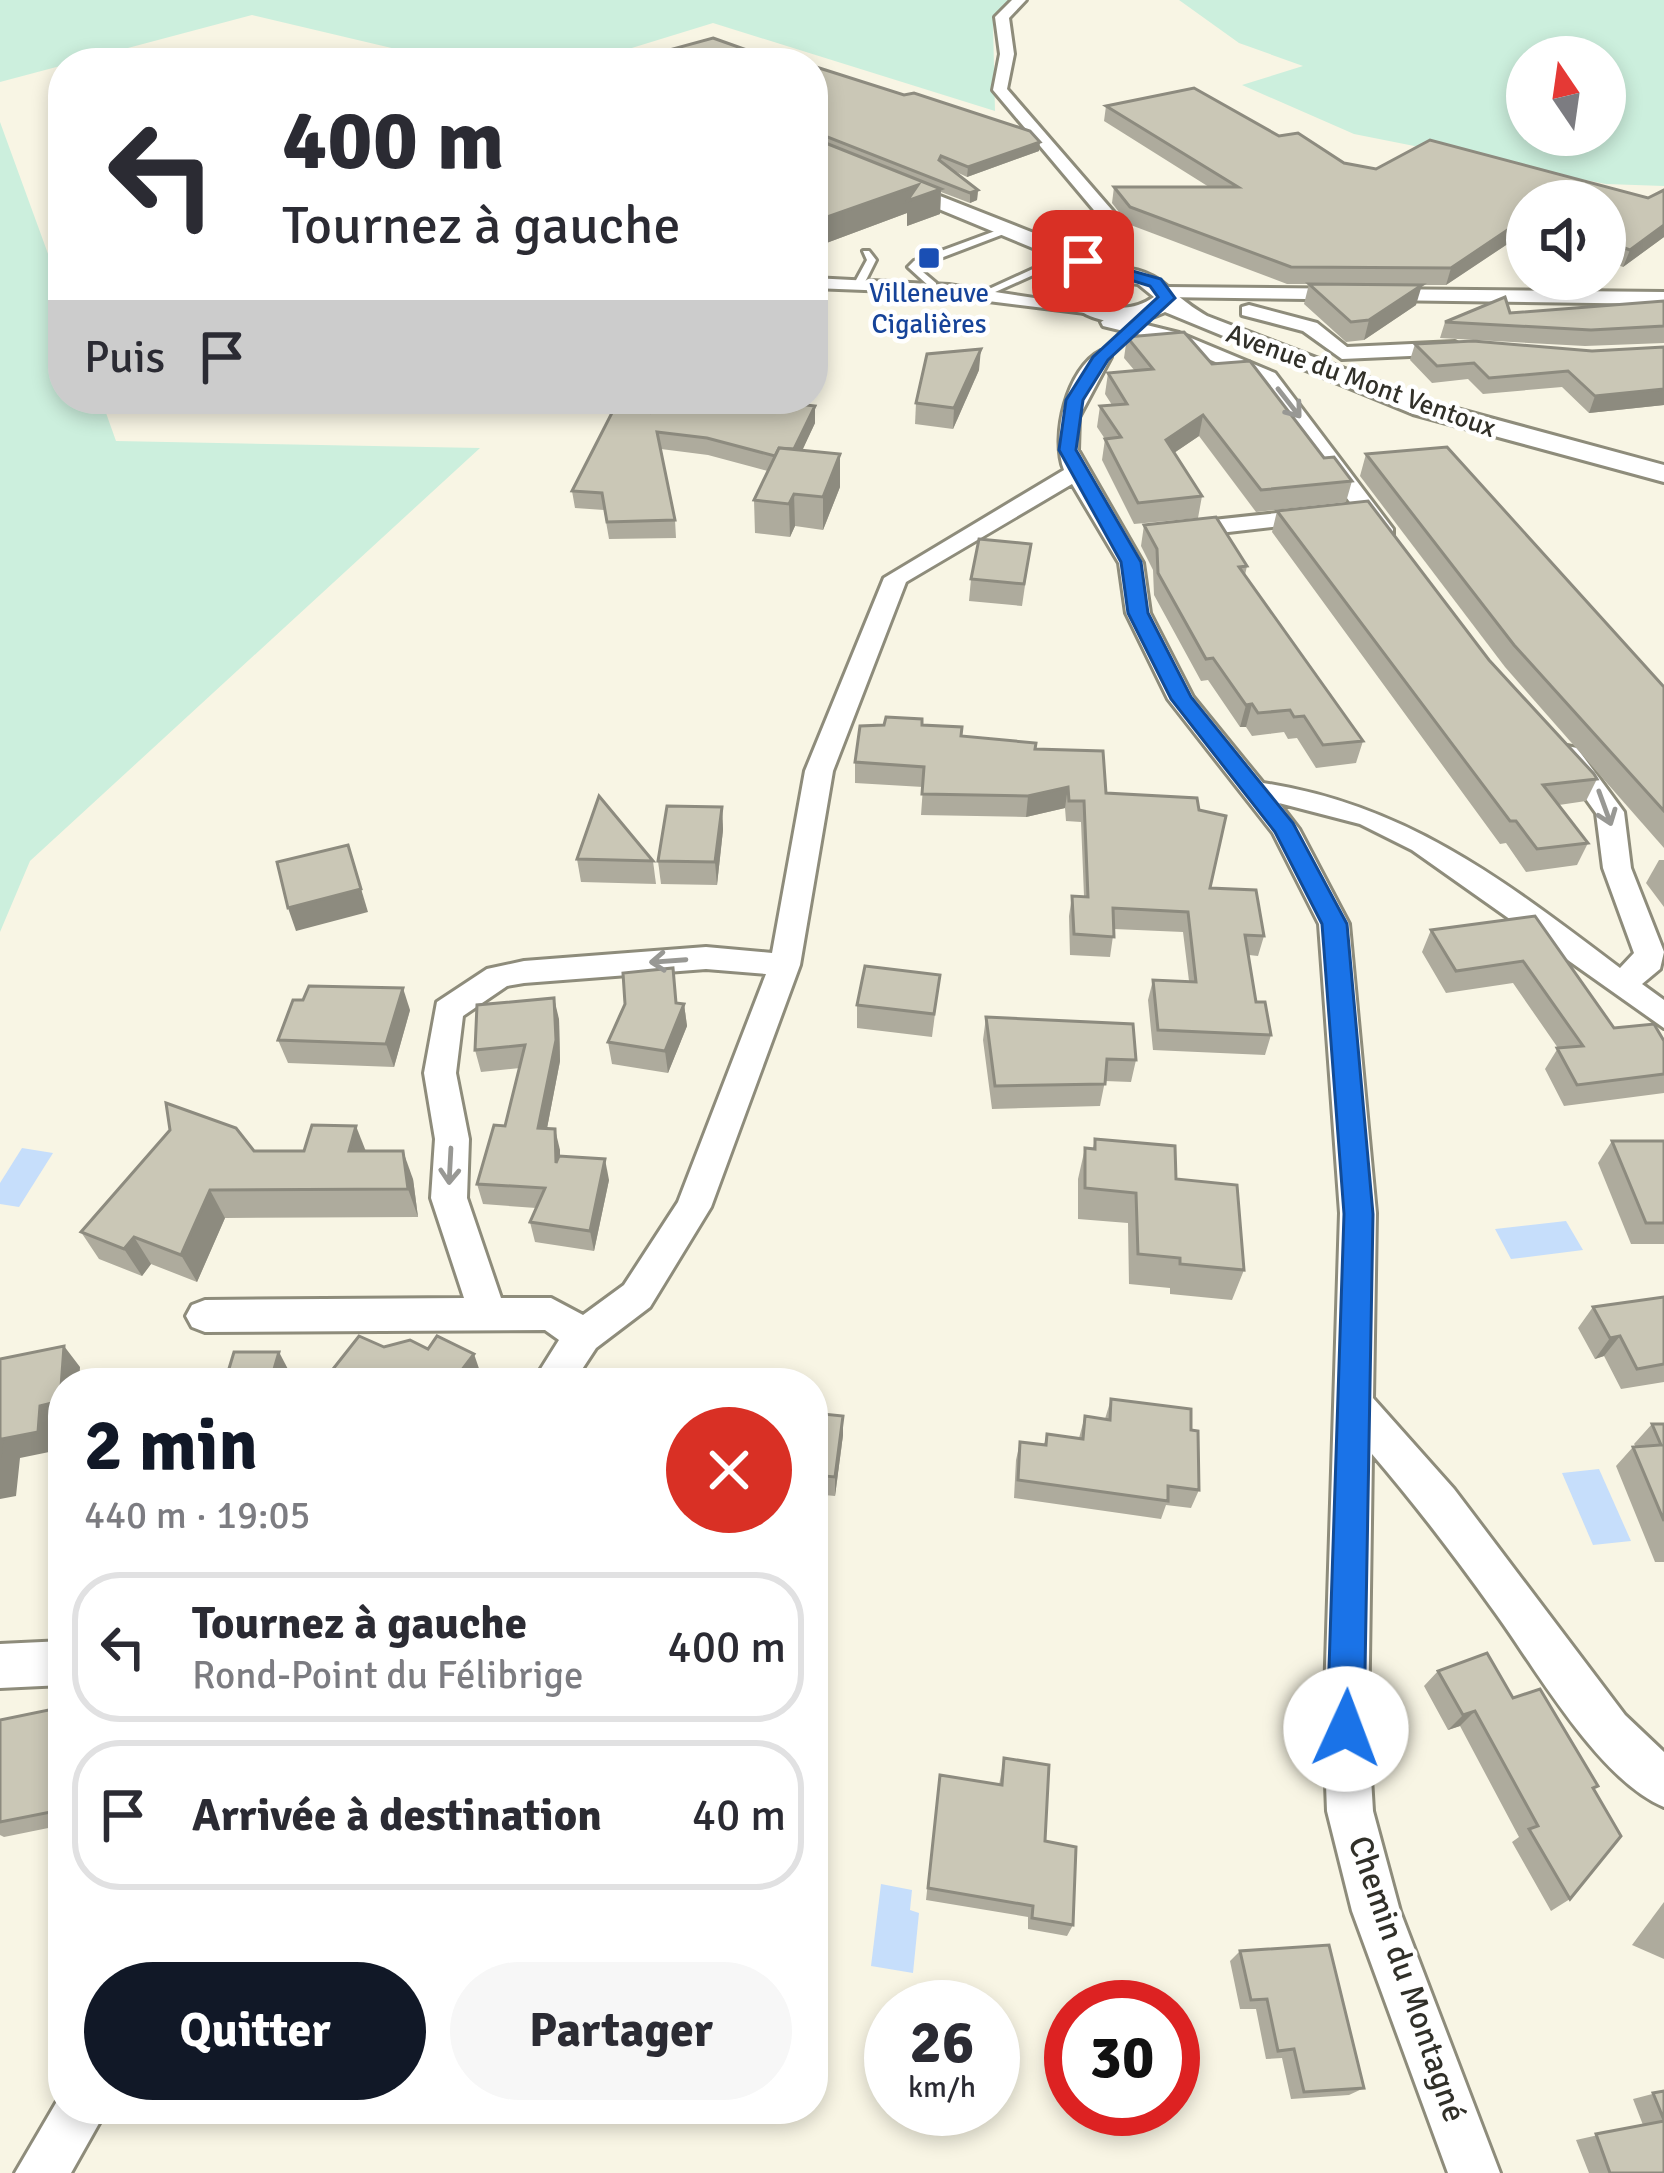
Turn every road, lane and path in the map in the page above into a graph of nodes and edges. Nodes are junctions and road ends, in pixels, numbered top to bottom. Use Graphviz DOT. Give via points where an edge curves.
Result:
graph roads {
  1 [pos="1019,0"];
  2 [pos="828,157"];
  3 [pos="1006,230"];
  4 [pos="866,253"];
  5 [pos="1085,263"];
  6 [pos="860,282"];
  7 [pos="828,283"];
  8 [pos="933,284"];
  9 [pos="981,295"];
  10 [pos="1218,296"];
  11 [pos="1664,298"];
  12 [pos="1117,313"];
  13 [pos="1468,347"];
  14 [pos="1076,472"];
  15 [pos="1664,474"];
  16 [pos="1367,511"];
  17 [pos="1137,535"];
  18 [pos="1405,563"];
  19 [pos="1548,730"];
  20 [pos="1257,791"];
  21 [pos="784,965"];
  22 [pos="1620,986"];
  23 [pos="1664,1016"];
  24 [pos="487,1312"];
  25 [pos="205,1316"];
  26 [pos="584,1336"];
  27 [pos="562,1368"];
  28 [pos="1355,1407"];
  29 [pos="48,1664"];
  30 [pos="0,1666"];
  31 [pos="1664,1784"];
  32 [pos="72,2124"];
  33 [pos="41,2173"];
  34 [pos="1474,2173"];
  1 -- 5 [label="street" via="1002,17 1000,90 1115,224"];
  2 -- 3 [label="street"];
  3 -- 5 [label="street"];
  3 -- 8 [label="lane" via="917,263 917,274"];
  4 -- 6 [label="lane" via="872,260"];
  5 -- 9 [label="lane"];
  5 -- 12 [label="street" via="1078,281"];
  5 -- 12 [label="street, Avenue du Mont Ventoux" via="1155,283"];
  6 -- 7 [label="street"];
  6 -- 8 [label="street"];
  8 -- 9 [label="street"];
  9 -- 12 [label="street"];
  10 -- 11 [label="street"];
  10 -- 12 [label="street"];
  10 -- 13 [label="street" via="1310,327 1342,353"];
  12 -- 14 [label="street, Chemin du Montagné" via="1069,417 1067,450"];
  12 -- 15 [label="street, Avenue du Mont Ventoux" via="1198,321 1421,408"];
  12 -- 16 [label="street, one-way" via="1268,377"];
  14 -- 17 [label="street, Chemin du Montagné"];
  14 -- 21 [label="street" via="896,578 818,771"];
  16 -- 17 [label="street"];
  16 -- 18 [label="street"];
  17 -- 20 [label="street, Chemin du Montagné" via="1131,562 1138,613 1181,699"];
  19 -- 22 [label="street, one-way" via="1610,812 1617,868 1649,952"];
  20 -- 22 [label="street" via="1325,799 1379,824 1486,887"];
  20 -- 28 [label="street, Chemin du Montagné" via="1334,924 1358,1214"];
  21 -- 24 [label="street, one-way" via="706,958 524,972 498,977 448,1010 440,1073 452,1139 449,1198"];
  21 -- 26 [label="street" via="693,1207 637,1296"];
  22 -- 23 [label="street"];
  24 -- 25 [label="street"];
  24 -- 26 [label="street" via="551,1314"];
  26 -- 27 [label="street"];
  28 -- 31 [label="street" via="1440,1503 1609,1731"];
  28 -- 34 [label="street, Chemin du Montagné" via="1350,1811 1376,1912"];
  29 -- 30 [label="street"];
  32 -- 33 [label="street"];
}
